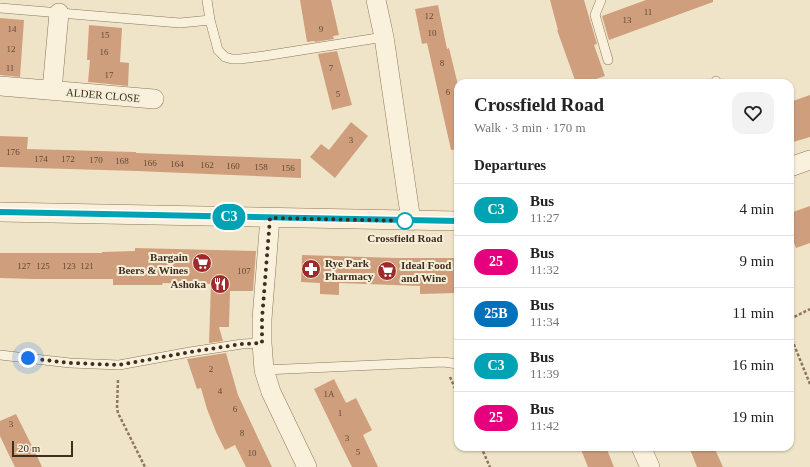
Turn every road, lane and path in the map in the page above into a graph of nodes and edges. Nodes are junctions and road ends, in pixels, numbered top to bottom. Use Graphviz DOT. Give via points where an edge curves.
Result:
graph roads {
  1 [pos="207,0"];
  2 [pos="376,0"];
  3 [pos="602,0"];
  4 [pos="0,8"];
  5 [pos="59,13"];
  6 [pos="210,20"];
  7 [pos="384,37"];
  8 [pos="608,60"];
  9 [pos="0,86"];
  10 [pos="52,90"];
  11 [pos="154,99"];
  12 [pos="810,160"];
  13 [pos="794,166"];
  14 [pos="0,212"];
  15 [pos="270,218"];
  16 [pos="411,221"];
  17 [pos="454,221"];
  18 [pos="810,309"];
  19 [pos="794,317"];
  20 [pos="262,343"];
  21 [pos="794,345"];
  22 [pos="0,355"];
  23 [pos="454,363"];
  24 [pos="119,365"];
  25 [pos="264,370"];
  26 [pos="810,384"];
  27 [pos="483,451"];
  28 [pos="643,451"];
  29 [pos="145,467"];
  30 [pos="307,467"];
  31 [pos="490,467"];
  32 [pos="650,467"];
  1 -- 6 [label="lane"];
  2 -- 7 [label="street"];
  3 -- 8 [label="lane" via="595,15"];
  4 -- 5 [label="lane"];
  5 -- 6 [label="lane" via="180,23"];
  5 -- 10 [label="street, ALDER CLOSE"];
  6 -- 7 [label="lane" via="218,50 225,57 232,59"];
  7 -- 16 [label="street"];
  9 -- 10 [label="street, ALDER CLOSE"];
  10 -- 11 [label="street, ALDER CLOSE"];
  12 -- 13 [label="street"];
  14 -- 15 [label="street"];
  15 -- 16 [label="street"];
  15 -- 20 [label="street"];
  16 -- 17 [label="street"];
  18 -- 19 [label="path"];
  20 -- 24 [label="lane" via="190,352"];
  20 -- 25 [label="street"];
  21 -- 26 [label="path"];
  22 -- 24 [label="lane" via="70,363"];
  23 -- 25 [label="lane"];
  24 -- 29 [label="path" via="117,408"];
  25 -- 30 [label="street" via="271,392"];
  27 -- 31 [label="path"];
  28 -- 32 [label="street"];
}
